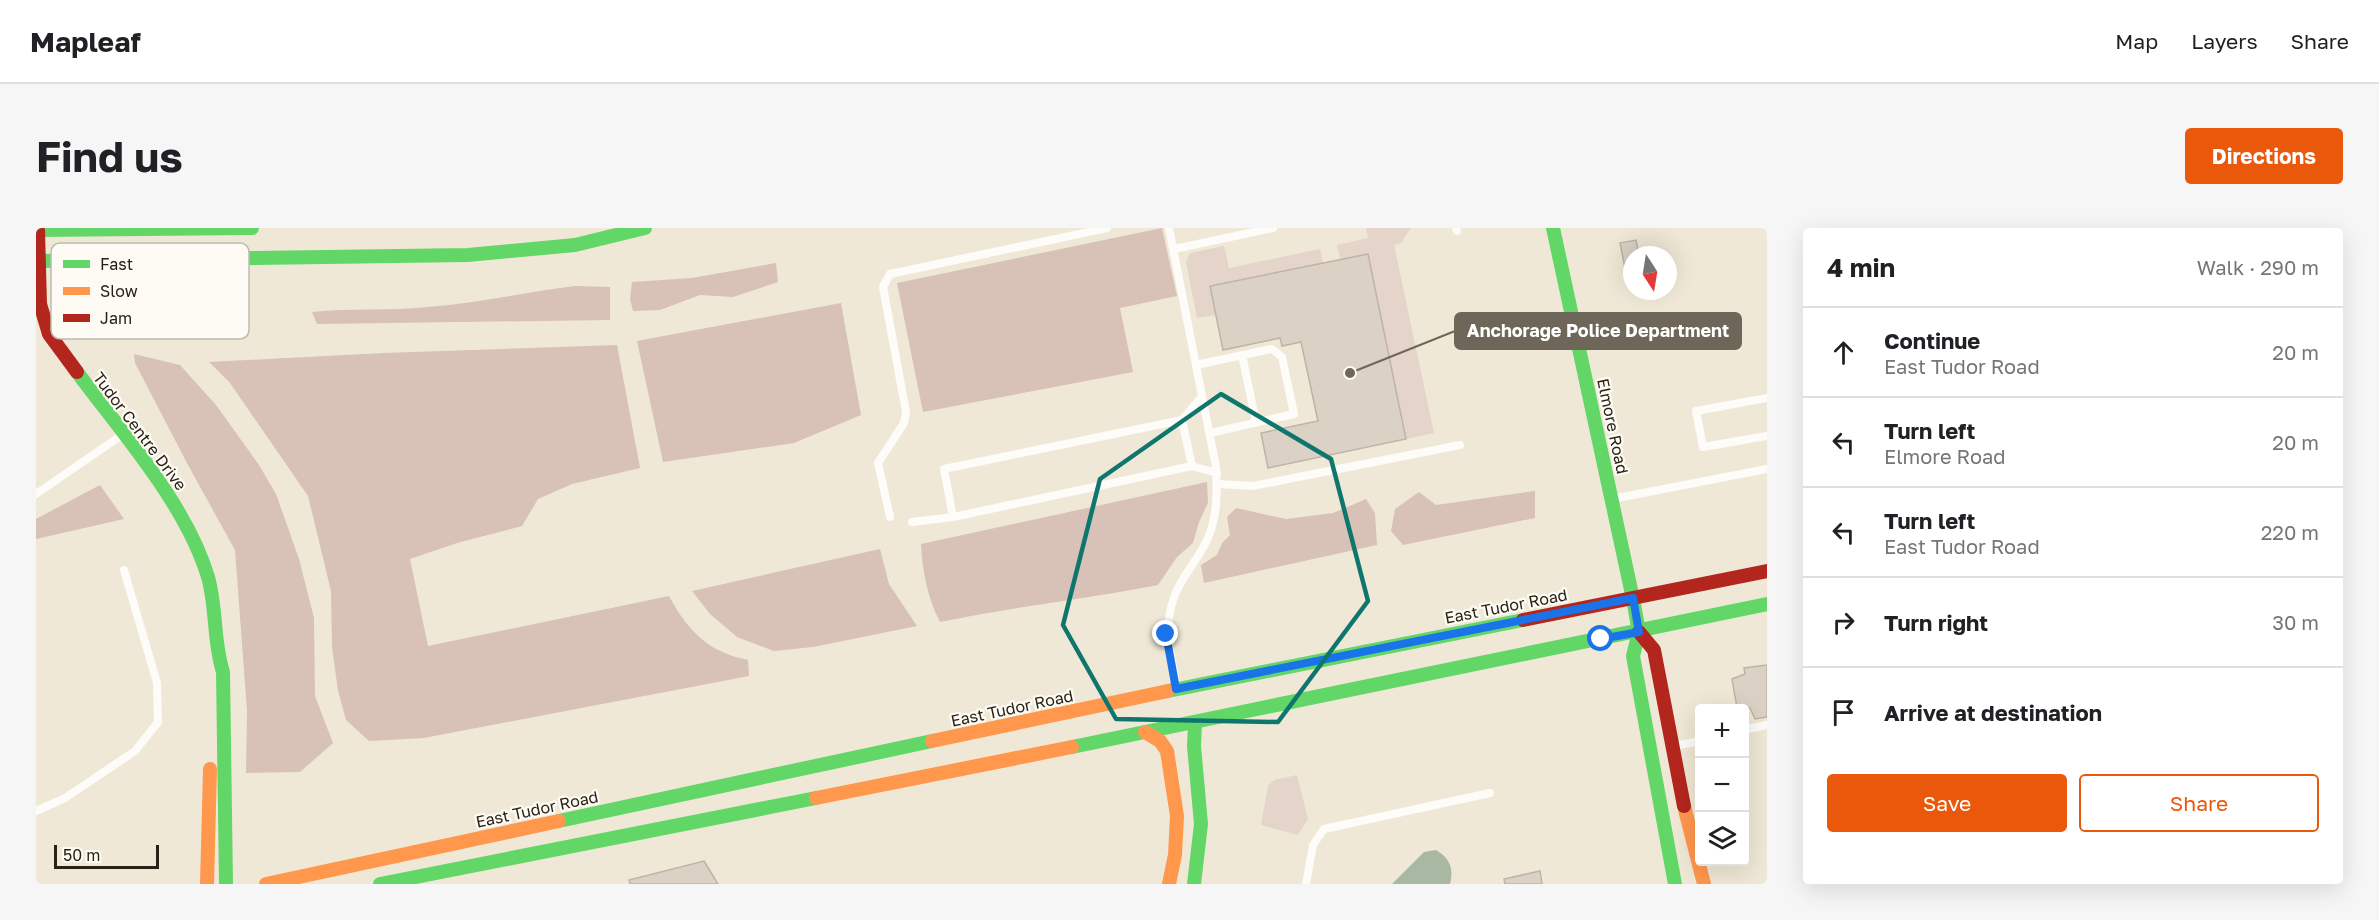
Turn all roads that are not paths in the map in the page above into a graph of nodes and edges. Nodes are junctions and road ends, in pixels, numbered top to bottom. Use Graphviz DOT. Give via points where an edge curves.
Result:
graph roads {
  1 [pos="209,228"];
  2 [pos="252,228"];
  3 [pos="645,228"];
  4 [pos="1107,228"];
  5 [pos="1169,228"];
  6 [pos="1273,228"];
  7 [pos="1553,228"];
  8 [pos="131,229"];
  9 [pos="37,230"];
  10 [pos="1174,249"];
  11 [pos="249,259"];
  12 [pos="37,261"];
  13 [pos="51,337"];
  14 [pos="53,339"];
  15 [pos="1242,355"];
  16 [pos="1196,365"];
  17 [pos="1202,396"];
  18 [pos="1767,398"];
  19 [pos="1182,420"];
  20 [pos="1256,422"];
  21 [pos="1210,433"];
  22 [pos="122,434"];
  23 [pos="1767,436"];
  24 [pos="1460,445"];
  25 [pos="1192,466"];
  26 [pos="1767,469"];
  27 [pos="1217,473"];
  28 [pos="1217,484"];
  29 [pos="36,494"];
  30 [pos="1611,499"];
  31 [pos="890,517"];
  32 [pos="953,517"];
  33 [pos="912,522"];
  34 [pos="124,570"];
  35 [pos="1767,571"];
  36 [pos="1633,598"];
  37 [pos="1767,604"];
  38 [pos="1639,632"];
  39 [pos="217,654"];
  40 [pos="1176,689"];
  41 [pos="1195,723"];
  42 [pos="1767,725"];
  43 [pos="1749,729"];
  44 [pos="1145,732"];
  45 [pos="1695,742"];
  46 [pos="1672,746"];
  47 [pos="1491,793"];
  48 [pos="36,811"];
  49 [pos="207,884"];
  50 [pos="226,884"];
  51 [pos="266,884"];
  52 [pos="380,884"];
  53 [pos="1169,884"];
  54 [pos="1194,884"];
  55 [pos="1306,884"];
  56 [pos="1674,884"];
  57 [pos="1704,884"];
  1 -- 2 [label="main road"];
  1 -- 8 [label="main road"];
  3 -- 11 [label="main road" via="546,249 469,256"];
  4 -- 31 [label="lane" via="890,274 885,280 883,287 906,412 904,423 878,464"];
  5 -- 10 [label="lane"];
  6 -- 10 [label="lane"];
  7 -- 30 [label="main road, Elmore Road"];
  8 -- 9 [label="main road"];
  9 -- 12 [label="main road, Tudor Centre Drive"];
  10 -- 16 [label="lane"];
  12 -- 13 [label="main road, Tudor Centre Drive" via="40,304"];
  14 -- 22 [label="main road, Tudor Centre Drive"];
  15 -- 16 [label="lane"];
  15 -- 20 [label="lane"];
  15 -- 20 [label="lane" via="1272,349 1282,357 1294,414"];
  16 -- 17 [label="lane"];
  17 -- 19 [label="lane"];
  17 -- 21 [label="lane"];
  18 -- 23 [label="lane" via="1696,411 1703,447"];
  19 -- 25 [label="lane"];
  19 -- 32 [label="lane" via="944,469"];
  20 -- 21 [label="lane"];
  21 -- 27 [label="lane"];
  22 -- 29 [label="lane"];
  22 -- 39 [label="main road, Tudor Centre Drive" via="174,503 195,541 216,618"];
  24 -- 28 [label="lane" via="1253,486"];
  25 -- 27 [label="lane"];
  25 -- 32 [label="lane"];
  26 -- 30 [label="lane"];
  27 -- 28 [label="lane"];
  28 -- 40 [label="lane" via="1218,501 1207,540 1172,603 1166,634"];
  30 -- 36 [label="main road, Elmore Road"];
  32 -- 33 [label="lane"];
  34 -- 48 [label="lane" via="156,683 158,722 135,751 65,798"];
  35 -- 36 [label="main road, East Tudor Road"];
  36 -- 38 [label="main road, Elmore Road"];
  36 -- 40 [label="main road, East Tudor Road"];
  37 -- 38 [label="main road"];
  38 -- 41 [label="main road"];
  38 -- 46 [label="main road, Elmore Road" via="1654,650"];
  38 -- 56 [label="main road, Elmore Road" via="1633,656"];
  39 -- 49 [label="main road, Tudor Centre Drive" via="213,665"];
  39 -- 50 [label="main road, Tudor Centre Drive" via="223,672"];
  40 -- 51 [label="main road, East Tudor Road"];
  41 -- 44 [label="main road"];
  41 -- 54 [label="main road" via="1201,816 1200,858"];
  42 -- 43 [label="lane"];
  44 -- 52 [label="main road"];
  44 -- 53 [label="main road" via="1167,751 1177,816 1176,855"];
  45 -- 46 [label="lane"];
  46 -- 57 [label="main road, Elmore Road"];
  47 -- 55 [label="lane" via="1324,829 1313,845"];
}
